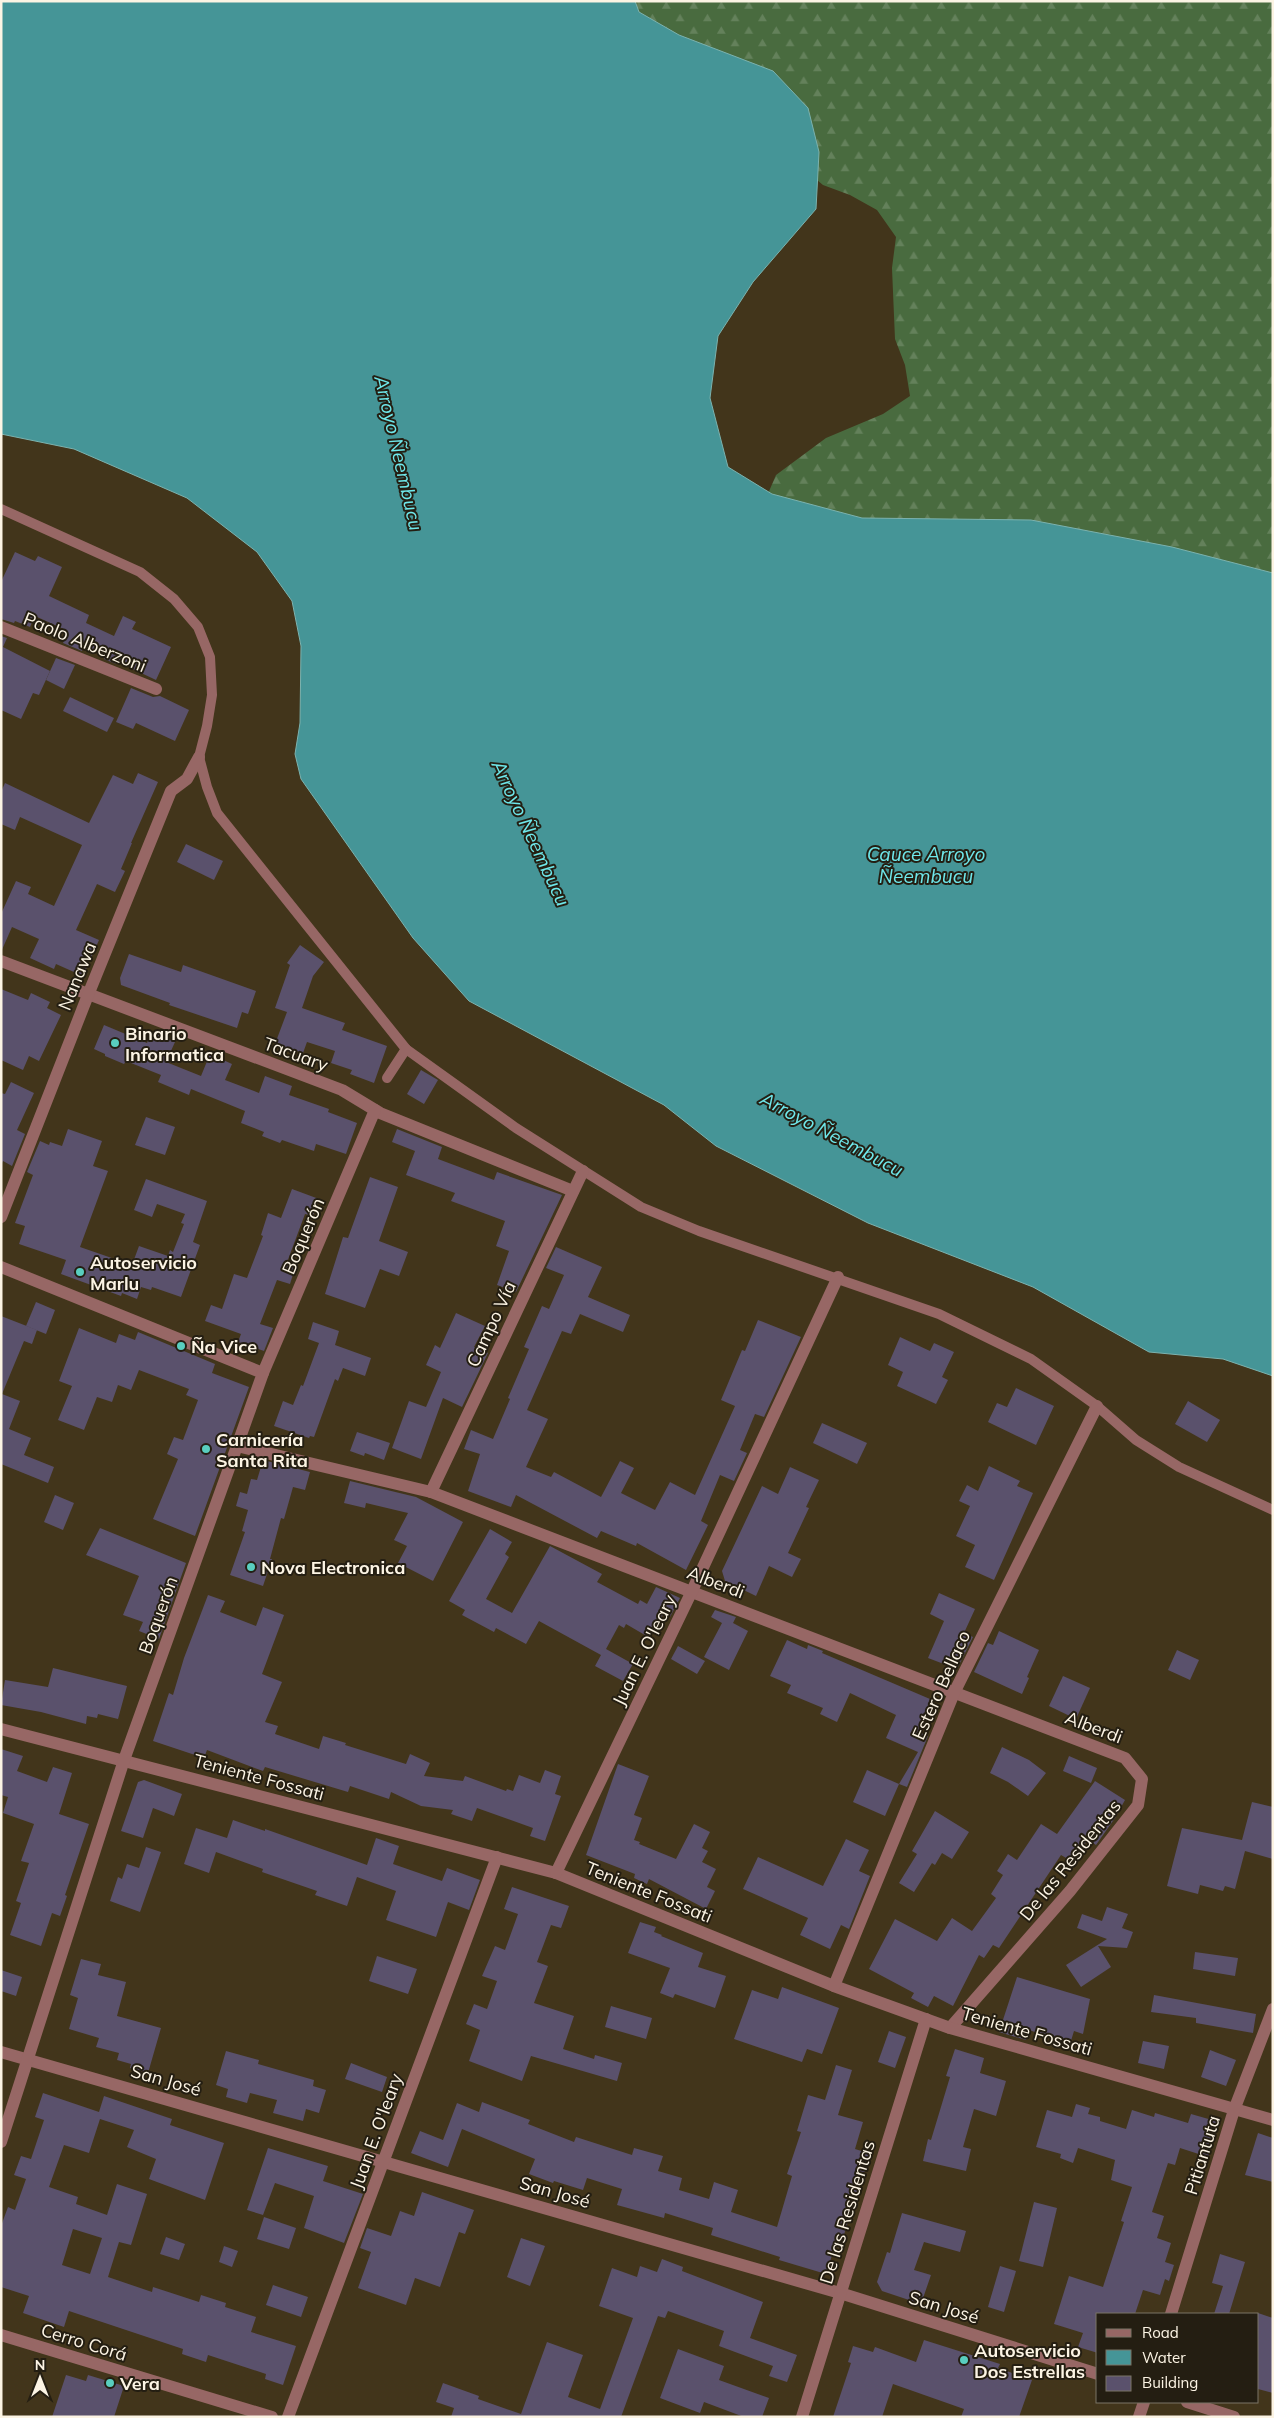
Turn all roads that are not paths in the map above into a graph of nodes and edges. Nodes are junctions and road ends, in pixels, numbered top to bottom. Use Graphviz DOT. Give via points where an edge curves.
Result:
graph roads {
  1 [pos="1,509"];
  2 [pos="1,627"];
  3 [pos="156,689"];
  4 [pos="199,757"];
  5 [pos="1,961"];
  6 [pos="88,995"];
  7 [pos="406,1049"];
  8 [pos="386,1078"];
  9 [pos="375,1110"];
  10 [pos="583,1171"];
  11 [pos="573,1191"];
  12 [pos="1,1217"];
  13 [pos="1,1266"];
  14 [pos="838,1277"];
  15 [pos="264,1373"];
  16 [pos="1097,1406"];
  17 [pos="237,1446"];
  18 [pos="431,1492"];
  19 [pos="1273,1510"];
  20 [pos="692,1591"];
  21 [pos="954,1693"];
  22 [pos="1,1729"];
  23 [pos="124,1760"];
  24 [pos="1138,1805"];
  25 [pos="497,1857"];
  26 [pos="556,1873"];
  27 [pos="834,1986"];
  28 [pos="1273,2009"];
  29 [pos="926,2019"];
  30 [pos="950,2028"];
  31 [pos="1,2052"];
  32 [pos="28,2059"];
  33 [pos="1234,2110"];
  34 [pos="1273,2120"];
  35 [pos="1,2142"];
  36 [pos="383,2161"];
  37 [pos="840,2293"];
  38 [pos="1171,2313"];
  39 [pos="1,2335"];
  40 [pos="1096,2373"];
  41 [pos="1144,2403"];
  42 [pos="1190,2403"];
  43 [pos="272,2417"];
  44 [pos="288,2417"];
  45 [pos="802,2417"];
  46 [pos="1139,2417"];
  47 [pos="1234,2417"];
  1 -- 4 [label="lane" via="140,572 174,599 198,627 210,657 212,695"];
  2 -- 3 [label="street, Paolo Alberzoni"];
  4 -- 6 [label="street, Nanawa" via="187,779 171,791"];
  4 -- 7 [label="lane" via="217,813"];
  5 -- 6 [label="street, Tacuary"];
  6 -- 9 [label="street, Tacuary" via="342,1090"];
  6 -- 12 [label="street, Nanawa"];
  7 -- 8 [label="lane"];
  7 -- 10 [label="lane" via="516,1128"];
  9 -- 11 [label="street, Tacuary"];
  9 -- 15 [label="street, Boquerón"];
  10 -- 11 [label="street, Campo Vía"];
  10 -- 14 [label="lane" via="641,1207 699,1231"];
  11 -- 18 [label="street, Campo Vía"];
  13 -- 15 [label="street"];
  14 -- 16 [label="lane" via="939,1314 1031,1359"];
  14 -- 20 [label="street, Juan E. O'leary"];
  15 -- 17 [label="street, Boquerón"];
  16 -- 19 [label="lane" via="1136,1440 1179,1467"];
  16 -- 21 [label="street, Estero Bellaco"];
  17 -- 18 [label="street, Alberdi"];
  17 -- 23 [label="street, Boquerón"];
  18 -- 20 [label="street, Alberdi"];
  20 -- 21 [label="street, Alberdi"];
  20 -- 26 [label="street, Juan E. O'leary"];
  21 -- 24 [label="street, Alberdi" via="1125,1758 1142,1779"];
  21 -- 27 [label="street, Estero Bellaco"];
  22 -- 23 [label="street, Teniente Fossati"];
  23 -- 25 [label="street, Teniente Fossati"];
  23 -- 32 [label="street, Boquerón"];
  24 -- 30 [label="street, De las Residentas" via="1070,1891"];
  25 -- 26 [label="street, Teniente Fossati"];
  25 -- 36 [label="street, Juan E. O'leary"];
  26 -- 27 [label="street, Teniente Fossati"];
  27 -- 29 [label="street, Teniente Fossati"];
  28 -- 33 [label="street, Pitiantuta"];
  29 -- 30 [label="street, Teniente Fossati"];
  29 -- 37 [label="street, De las Residentas"];
  30 -- 33 [label="street, Teniente Fossati"];
  31 -- 32 [label="street, San José"];
  32 -- 35 [label="street, Boquerón"];
  32 -- 36 [label="street, San José"];
  33 -- 34 [label="street, Teniente Fossati"];
  33 -- 38 [label="street, Pitiantuta"];
  36 -- 37 [label="street, San José"];
  36 -- 44 [label="street, Juan E. O'leary"];
  37 -- 40 [label="street, San José"];
  37 -- 45 [label="street, De las Residentas"];
  39 -- 43 [label="street, Cerro Corá"];
  41 -- 46 [label="street"];
  42 -- 47 [label="street"];
}
